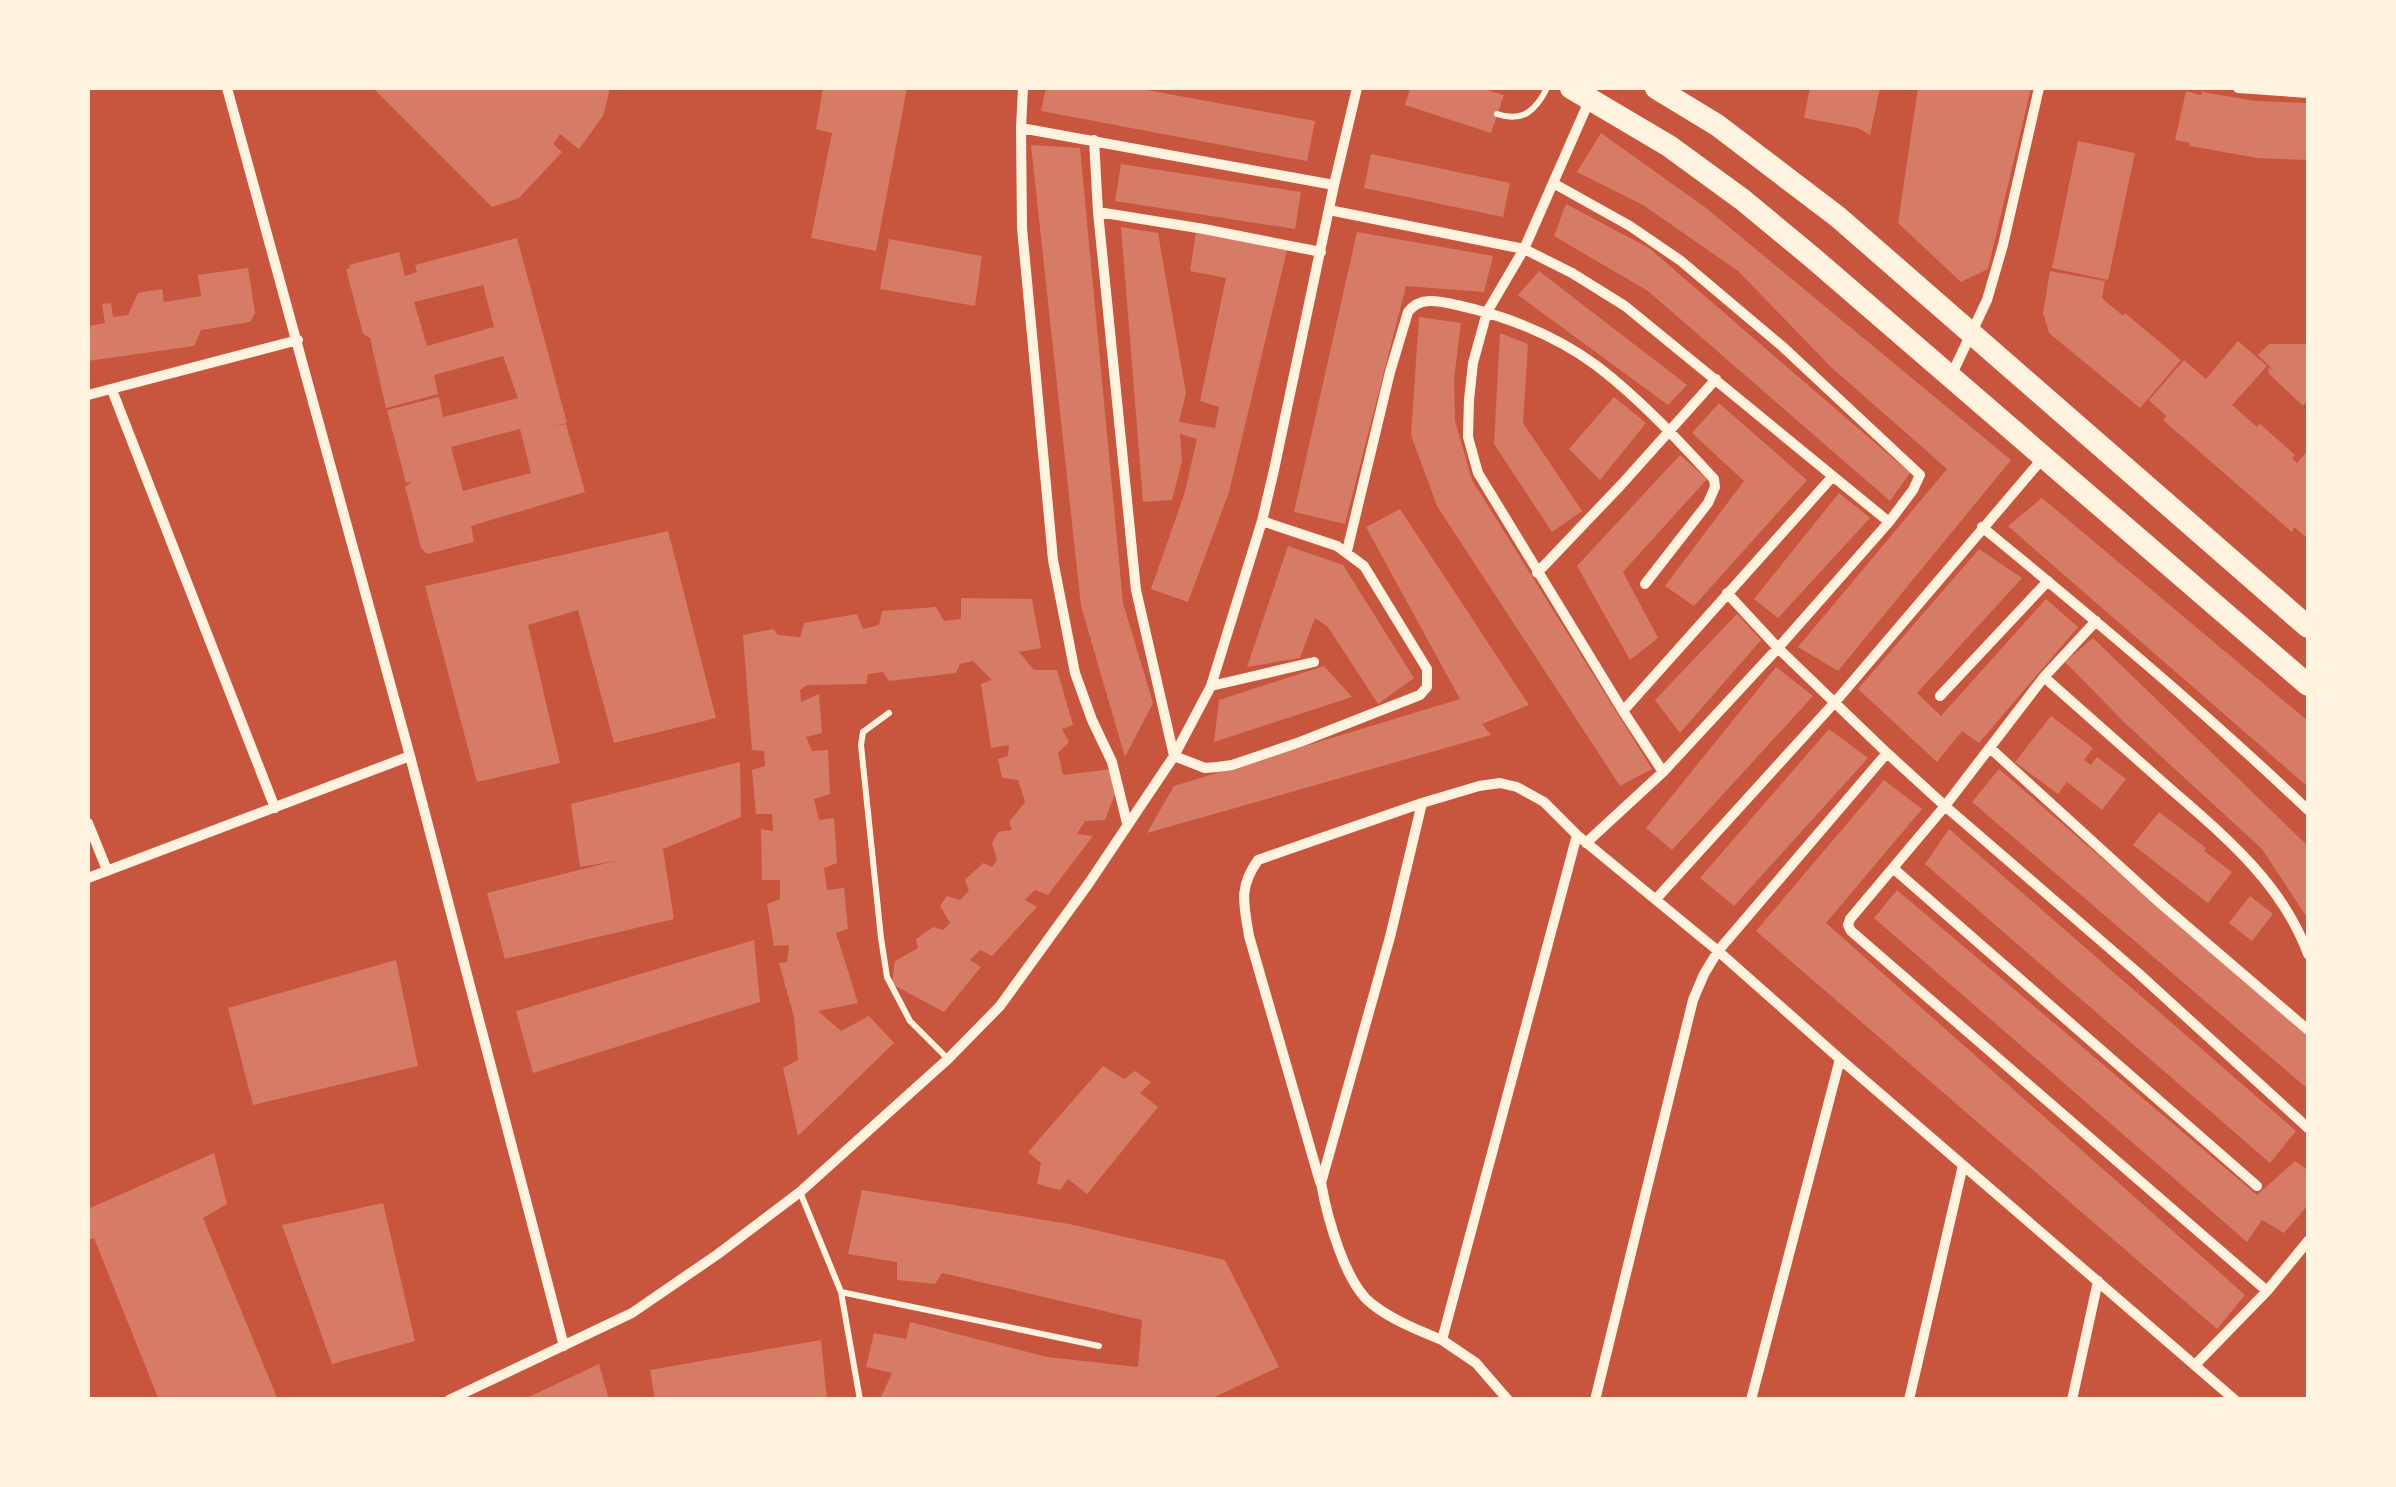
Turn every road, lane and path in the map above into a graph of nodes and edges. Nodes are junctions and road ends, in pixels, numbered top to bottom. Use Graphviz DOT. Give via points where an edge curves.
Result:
graph roads {
  1 [pos="227,88"];
  2 [pos="1023,88"];
  3 [pos="1357,88"];
  4 [pos="1547,88"];
  5 [pos="1656,88"];
  6 [pos="2040,88"];
  7 [pos="2238,88"];
  8 [pos="1580,93"];
  9 [pos="2308,93"];
  10 [pos="1497,114"];
  11 [pos="1021,128"];
  12 [pos="1094,140"];
  13 [pos="1553,183"];
  14 [pos="1334,185"];
  15 [pos="1329,210"];
  16 [pos="1098,212"];
  17 [pos="1524,249"];
  18 [pos="1321,252"];
  19 [pos="1487,312"];
  20 [pos="1973,333"];
  21 [pos="298,340"];
  22 [pos="1951,376"];
  23 [pos="1716,378"];
  24 [pos="112,390"];
  25 [pos="88,395"];
  26 [pos="1669,431"];
  27 [pos="2043,458"];
  28 [pos="1833,476"];
  29 [pos="1262,520"];
  30 [pos="1890,522"];
  31 [pos="1982,526"];
  32 [pos="1347,551"];
  33 [pos="1537,573"];
  34 [pos="2048,582"];
  35 [pos="1645,584"];
  36 [pos="1728,593"];
  37 [pos="2096,620"];
  38 [pos="2308,628"];
  39 [pos="1778,648"];
  40 [pos="1314,662"];
  41 [pos="2044,677"];
  42 [pos="2308,685"];
  43 [pos="1211,686"];
  44 [pos="1940,696"];
  45 [pos="1836,701"];
  46 [pos="1623,711"];
  47 [pos="889,713"];
  48 [pos="1990,748"];
  49 [pos="1887,753"];
  50 [pos="410,756"];
  51 [pos="1174,756"];
  52 [pos="1663,772"];
  53 [pos="1422,803"];
  54 [pos="1944,806"];
  55 [pos="275,808"];
  56 [pos="2308,810"];
  57 [pos="88,822"];
  58 [pos="1128,823"];
  59 [pos="1582,839"];
  60 [pos="1894,869"];
  61 [pos="107,870"];
  62 [pos="88,878"];
  63 [pos="1656,899"];
  64 [pos="1718,951"];
  65 [pos="2308,954"];
  66 [pos="2308,1030"];
  67 [pos="948,1059"];
  68 [pos="1840,1059"];
  69 [pos="2308,1128"];
  70 [pos="1963,1165"];
  71 [pos="1320,1183"];
  72 [pos="2257,1186"];
  73 [pos="800,1192"];
  74 [pos="2308,1241"];
  75 [pos="2098,1281"];
  76 [pos="2267,1291"];
  77 [pos="841,1292"];
  78 [pos="1442,1340"];
  79 [pos="564,1346"];
  80 [pos="1099,1346"];
  81 [pos="2195,1365"];
  82 [pos="449,1400"];
  83 [pos="860,1400"];
  84 [pos="1508,1400"];
  85 [pos="1595,1400"];
  86 [pos="1751,1400"];
  87 [pos="1909,1400"];
  88 [pos="2072,1400"];
  89 [pos="2235,1400"];
  1 -- 21 [label="street"];
  2 -- 11 [label="street"];
  3 -- 14 [label="street"];
  4 -- 10 [label="lane" via="1527,114"];
  5 -- 20 [label="main road" via="1717,125 1838,217"];
  6 -- 20 [label="street" via="2003,245"];
  7 -- 9 [label="street"];
  8 -- 13 [label="street"];
  8 -- 22 [label="main road" via="1743,200"];
  11 -- 12 [label="street"];
  11 -- 58 [label="street" via="1022,228 1053,560 1075,673 1112,762"];
  12 -- 14 [label="street"];
  12 -- 16 [label="street"];
  13 -- 17 [label="street"];
  13 -- 30 [label="street" via="1681,261 1918,472"];
  14 -- 15 [label="street"];
  15 -- 17 [label="street"];
  15 -- 18 [label="street"];
  16 -- 18 [label="street"];
  16 -- 51 [label="street" via="1136,590"];
  17 -- 19 [label="street"];
  17 -- 23 [label="street" via="1625,306"];
  18 -- 29 [label="street"];
  19 -- 26 [label="street" via="1597,366"];
  19 -- 32 [label="street" via="1424,301 1408,312"];
  19 -- 33 [label="street" via="1472,362 1468,437 1478,474"];
  20 -- 22 [label="street"];
  20 -- 38 [label="main road"];
  21 -- 24 [label="street"];
  21 -- 50 [label="street"];
  22 -- 27 [label="main road"];
  23 -- 26 [label="street"];
  23 -- 28 [label="street"];
  24 -- 25 [label="street"];
  24 -- 55 [label="street"];
  26 -- 33 [label="street"];
  26 -- 35 [label="street" via="1715,487"];
  27 -- 31 [label="street"];
  27 -- 42 [label="main road"];
  28 -- 30 [label="street"];
  28 -- 36 [label="street"];
  29 -- 32 [label="street"];
  29 -- 43 [label="street"];
  30 -- 39 [label="street"];
  31 -- 34 [label="street"];
  31 -- 45 [label="street"];
  32 -- 51 [label="street" via="1364,566 1427,669 1427,687 1372,716 1232,765 1205,768"];
  33 -- 46 [label="street"];
  34 -- 37 [label="street"];
  34 -- 44 [label="street"];
  36 -- 39 [label="street"];
  36 -- 46 [label="street"];
  37 -- 41 [label="street"];
  37 -- 56 [label="street"];
  39 -- 45 [label="street"];
  39 -- 52 [label="street"];
  40 -- 43 [label="street"];
  41 -- 48 [label="street"];
  41 -- 65 [label="street" via="2238,849 2272,886"];
  43 -- 51 [label="street"];
  45 -- 49 [label="street"];
  45 -- 63 [label="street"];
  46 -- 52 [label="street"];
  47 -- 67 [label="lane" via="863,732 861,745 881,938 888,977 910,1021"];
  48 -- 54 [label="street"];
  48 -- 66 [label="street"];
  49 -- 54 [label="street"];
  49 -- 64 [label="street"];
  50 -- 55 [label="street"];
  50 -- 79 [label="street"];
  51 -- 58 [label="street"];
  52 -- 59 [label="street"];
  53 -- 59 [label="street" via="1480,786 1517,786"];
  53 -- 71 [label="street"];
  53 -- 71 [label="street" via="1258,860 1247,876 1242,895 1249,936"];
  54 -- 60 [label="street"];
  54 -- 69 [label="street"];
  55 -- 61 [label="street"];
  57 -- 61 [label="street"];
  58 -- 67 [label="street" via="1000,1006"];
  59 -- 63 [label="street"];
  59 -- 78 [label="street"];
  60 -- 72 [label="street"];
  60 -- 76 [label="street" via="1850,919 1851,931"];
  61 -- 62 [label="street"];
  63 -- 64 [label="street"];
  64 -- 68 [label="street"];
  64 -- 85 [label="street" via="1693,1000"];
  67 -- 73 [label="street"];
  68 -- 70 [label="street"];
  68 -- 86 [label="street"];
  70 -- 75 [label="street"];
  70 -- 87 [label="street"];
  71 -- 78 [label="street" via="1328,1223 1367,1302"];
  73 -- 77 [label="lane"];
  73 -- 79 [label="street" via="632,1312"];
  74 -- 76 [label="street"];
  75 -- 81 [label="street"];
  75 -- 88 [label="street"];
  76 -- 81 [label="street"];
  77 -- 80 [label="lane"];
  77 -- 83 [label="lane"];
  78 -- 84 [label="street" via="1476,1363"];
  79 -- 82 [label="street"];
  81 -- 89 [label="street"];
}
